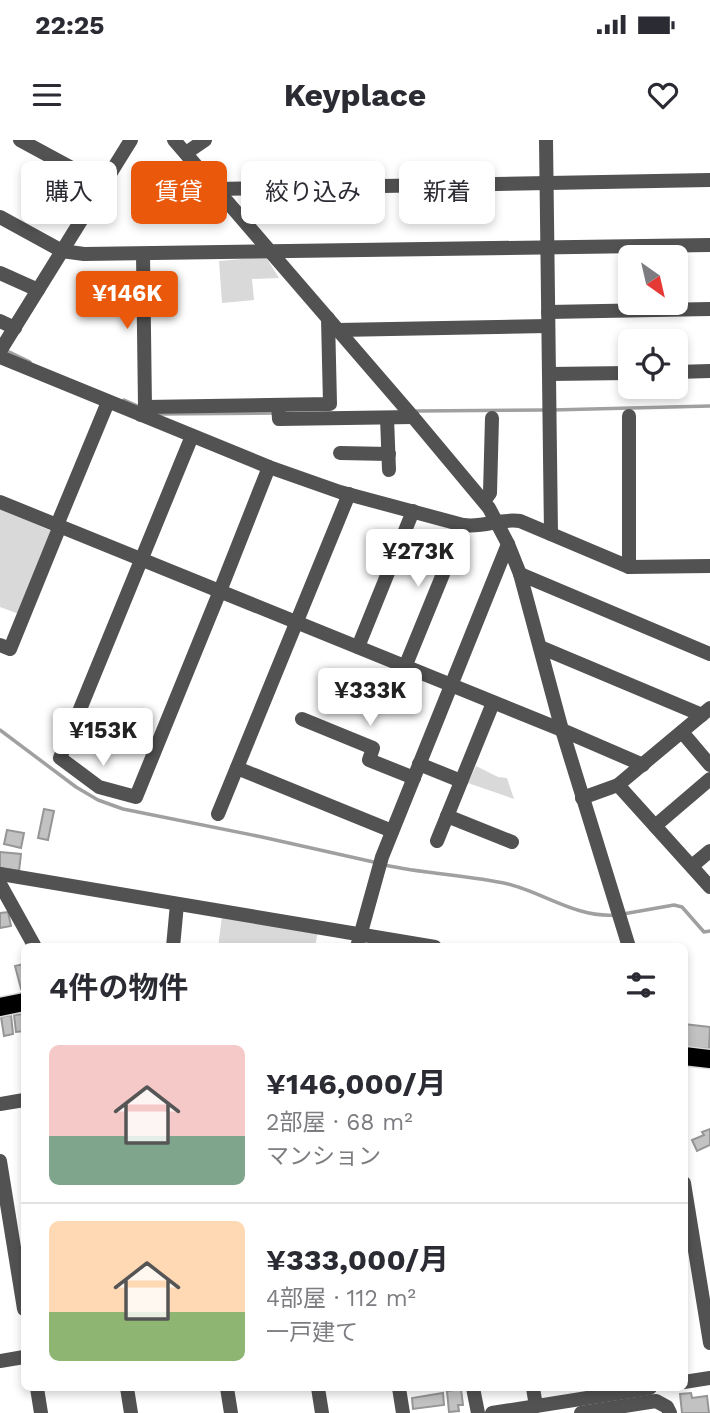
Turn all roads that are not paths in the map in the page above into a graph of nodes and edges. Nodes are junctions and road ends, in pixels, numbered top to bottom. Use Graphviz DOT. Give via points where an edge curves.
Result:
graph roads {
  1 [pos="20,140"];
  2 [pos="131,140"];
  3 [pos="174,140"];
  4 [pos="205,140"];
  5 [pos="546,140"];
  6 [pos="186,153"];
  7 [pos="59,161"];
  8 [pos="193,161"];
  9 [pos="117,162"];
  10 [pos="710,180"];
  11 [pos="547,183"];
  12 [pos="227,189"];
  13 [pos="227,202"];
  14 [pos="0,217"];
  15 [pos="79,224"];
  16 [pos="710,245"];
  17 [pos="548,248"];
  18 [pos="62,251"];
  19 [pos="270,251"];
  20 [pos="143,254"];
  21 [pos="0,273"];
  22 [pos="38,290"];
  23 [pos="710,309"];
  24 [pos="328,318"];
  25 [pos="548,319"];
  26 [pos="0,321"];
  27 [pos="15,328"];
  28 [pos="338,330"];
  29 [pos="0,351"];
  30 [pos="0,357"];
  31 [pos="710,371"];
  32 [pos="688,372"];
  33 [pos="618,373"];
  34 [pos="549,374"];
  35 [pos="108,402"];
  36 [pos="278,405"];
  37 [pos="143,411"];
  38 [pos="629,416"];
  39 [pos="413,417"];
  40 [pos="387,418"];
  41 [pos="492,418"];
  42 [pos="192,436"];
  43 [pos="340,453"];
  44 [pos="389,454"];
  45 [pos="269,467"];
  46 [pos="389,470"];
  47 [pos="349,494"];
  48 [pos="484,501"];
  49 [pos="0,502"];
  50 [pos="413,512"];
  51 [pos="497,522"];
  52 [pos="59,526"];
  53 [pos="463,526"];
  54 [pos="551,534"];
  55 [pos="508,544"];
  56 [pos="141,559"];
  57 [pos="710,566"];
  58 [pos="629,567"];
  59 [pos="520,574"];
  60 [pos="220,592"];
  61 [pos="296,622"];
  62 [pos="0,645"];
  63 [pos="358,647"];
  64 [pos="540,647"];
  65 [pos="710,654"];
  66 [pos="405,667"];
  67 [pos="452,685"];
  68 [pos="494,702"];
  69 [pos="706,711"];
  70 [pos="302,719"];
  71 [pos="562,730"];
  72 [pos="682,732"];
  73 [pos="643,765"];
  74 [pos="710,765"];
  75 [pos="237,768"];
  76 [pos="416,771"];
  77 [pos="710,779"];
  78 [pos="461,781"];
  79 [pos="618,785"];
  80 [pos="582,798"];
  81 [pos="218,814"];
  82 [pos="447,816"];
  83 [pos="655,826"];
  84 [pos="392,831"];
  85 [pos="437,841"];
  86 [pos="513,842"];
  87 [pos="710,851"];
  88 [pos="692,866"];
  89 [pos="0,874"];
  90 [pos="0,884"];
  91 [pos="710,887"];
  92 [pos="177,904"];
  93 [pos="358,940"];
  94 [pos="33,943"];
  95 [pos="173,943"];
  96 [pos="391,943"];
  97 [pos="628,943"];
  98 [pos="21,1003"];
  99 [pos="0,1007"];
  100 [pos="688,1056"];
  101 [pos="710,1059"];
  102 [pos="21,1100"];
  103 [pos="0,1104"];
  104 [pos="0,1161"];
  105 [pos="688,1230"];
  106 [pos="690,1253"];
  107 [pos="21,1290"];
  108 [pos="710,1343"];
  109 [pos="21,1357"];
  110 [pos="0,1361"];
  111 [pos="710,1378"];
  112 [pos="688,1381"];
  113 [pos="37,1391"];
  114 [pos="127,1391"];
  115 [pos="227,1391"];
  116 [pos="318,1391"];
  117 [pos="399,1391"];
  118 [pos="474,1391"];
  119 [pos="534,1391"];
  120 [pos="614,1391"];
  121 [pos="536,1406"];
  122 [pos="645,1408"];
  123 [pos="41,1413"];
  124 [pos="131,1413"];
  125 [pos="231,1413"];
  126 [pos="322,1413"];
  127 [pos="403,1413"];
  128 [pos="478,1413"];
  129 [pos="492,1413"];
  130 [pos="581,1413"];
  131 [pos="670,1413"];
  1 -- 7 [label="street"];
  2 -- 9 [label="street"];
  3 -- 6 [label="street"];
  4 -- 6 [label="street"];
  5 -- 11 [label="street"];
  6 -- 8 [label="street"];
  10 -- 11 [label="street"];
  11 -- 12 [label="street"];
  11 -- 17 [label="street"];
  13 -- 19 [label="street"];
  14 -- 18 [label="street"];
  15 -- 18 [label="street"];
  16 -- 17 [label="street"];
  17 -- 19 [label="street"];
  17 -- 25 [label="street"];
  18 -- 20 [label="street"];
  18 -- 22 [label="street"];
  19 -- 20 [label="street"];
  19 -- 24 [label="street"];
  20 -- 37 [label="street"];
  21 -- 22 [label="street"];
  22 -- 27 [label="street"];
  23 -- 25 [label="street"];
  24 -- 28 [label="street"];
  24 -- 36 [label="street" via="330,404"];
  25 -- 28 [label="street"];
  25 -- 34 [label="street"];
  26 -- 27 [label="street"];
  27 -- 29 [label="street"];
  28 -- 39 [label="street"];
  30 -- 35 [label="street"];
  31 -- 32 [label="street"];
  33 -- 34 [label="street"];
  34 -- 54 [label="street"];
  35 -- 37 [label="street"];
  35 -- 52 [label="street"];
  36 -- 37 [label="street"];
  36 -- 40 [label="street" via="279,419"];
  37 -- 42 [label="street"];
  38 -- 58 [label="street"];
  39 -- 40 [label="street"];
  39 -- 48 [label="street"];
  40 -- 44 [label="street"];
  41 -- 48 [label="street" via="490,493"];
  42 -- 45 [label="street"];
  42 -- 56 [label="street"];
  43 -- 44 [label="street"];
  44 -- 46 [label="street"];
  45 -- 47 [label="street"];
  45 -- 60 [label="street"];
  47 -- 50 [label="street"];
  47 -- 61 [label="street"];
  48 -- 51 [label="street"];
  49 -- 52 [label="street"];
  50 -- 53 [label="street"];
  50 -- 63 [label="street"];
  51 -- 53 [label="street"];
  51 -- 54 [label="street" via="509,519"];
  51 -- 55 [label="street"];
  52 -- 56 [label="street"];
  52 -- 62 [label="street" via="10,649"];
  53 -- 66 [label="street"];
  54 -- 58 [label="street"];
  55 -- 59 [label="street"];
  55 -- 67 [label="street"];
  56 -- 60 [label="street"];
  56 -- 60 [label="street" via="60,758 99,787 136,797"];
  57 -- 58 [label="street"];
  59 -- 64 [label="street"];
  59 -- 65 [label="street"];
  60 -- 61 [label="street"];
  61 -- 63 [label="street"];
  61 -- 75 [label="street"];
  63 -- 66 [label="street"];
  64 -- 69 [label="street"];
  64 -- 71 [label="street"];
  66 -- 67 [label="street"];
  67 -- 68 [label="street"];
  67 -- 76 [label="street"];
  68 -- 71 [label="street"];
  68 -- 78 [label="street"];
  69 -- 72 [label="street"];
  70 -- 76 [label="street" via="373,748 369,760"];
  71 -- 73 [label="street"];
  71 -- 80 [label="street"];
  72 -- 73 [label="street"];
  72 -- 74 [label="street"];
  73 -- 79 [label="street"];
  75 -- 81 [label="street"];
  75 -- 84 [label="street"];
  76 -- 78 [label="street"];
  76 -- 84 [label="street"];
  77 -- 83 [label="street"];
  78 -- 82 [label="street"];
  79 -- 80 [label="street"];
  79 -- 83 [label="street"];
  80 -- 97 [label="street"];
  82 -- 85 [label="street"];
  82 -- 86 [label="street"];
  83 -- 88 [label="street"];
  84 -- 93 [label="street"];
  87 -- 88 [label="street"];
  88 -- 91 [label="street"];
  89 -- 92 [label="street"];
  90 -- 94 [label="street"];
  92 -- 93 [label="street"];
  92 -- 95 [label="street"];
  93 -- 96 [label="street"];
  98 -- 99 [label="main road"];
  100 -- 101 [label="main road"];
  102 -- 103 [label="street"];
  104 -- 107 [label="street"];
  105 -- 106 [label="street"];
  106 -- 108 [label="street"];
  109 -- 110 [label="street"];
  111 -- 112 [label="street"];
  113 -- 123 [label="street"];
  114 -- 124 [label="street"];
  115 -- 125 [label="street"];
  116 -- 126 [label="street"];
  117 -- 127 [label="street"];
  118 -- 128 [label="street"];
  119 -- 121 [label="street"];
  120 -- 121 [label="street"];
  121 -- 129 [label="street"];
  122 -- 130 [label="street"];
  122 -- 131 [label="street" via="656,1401"];
}
